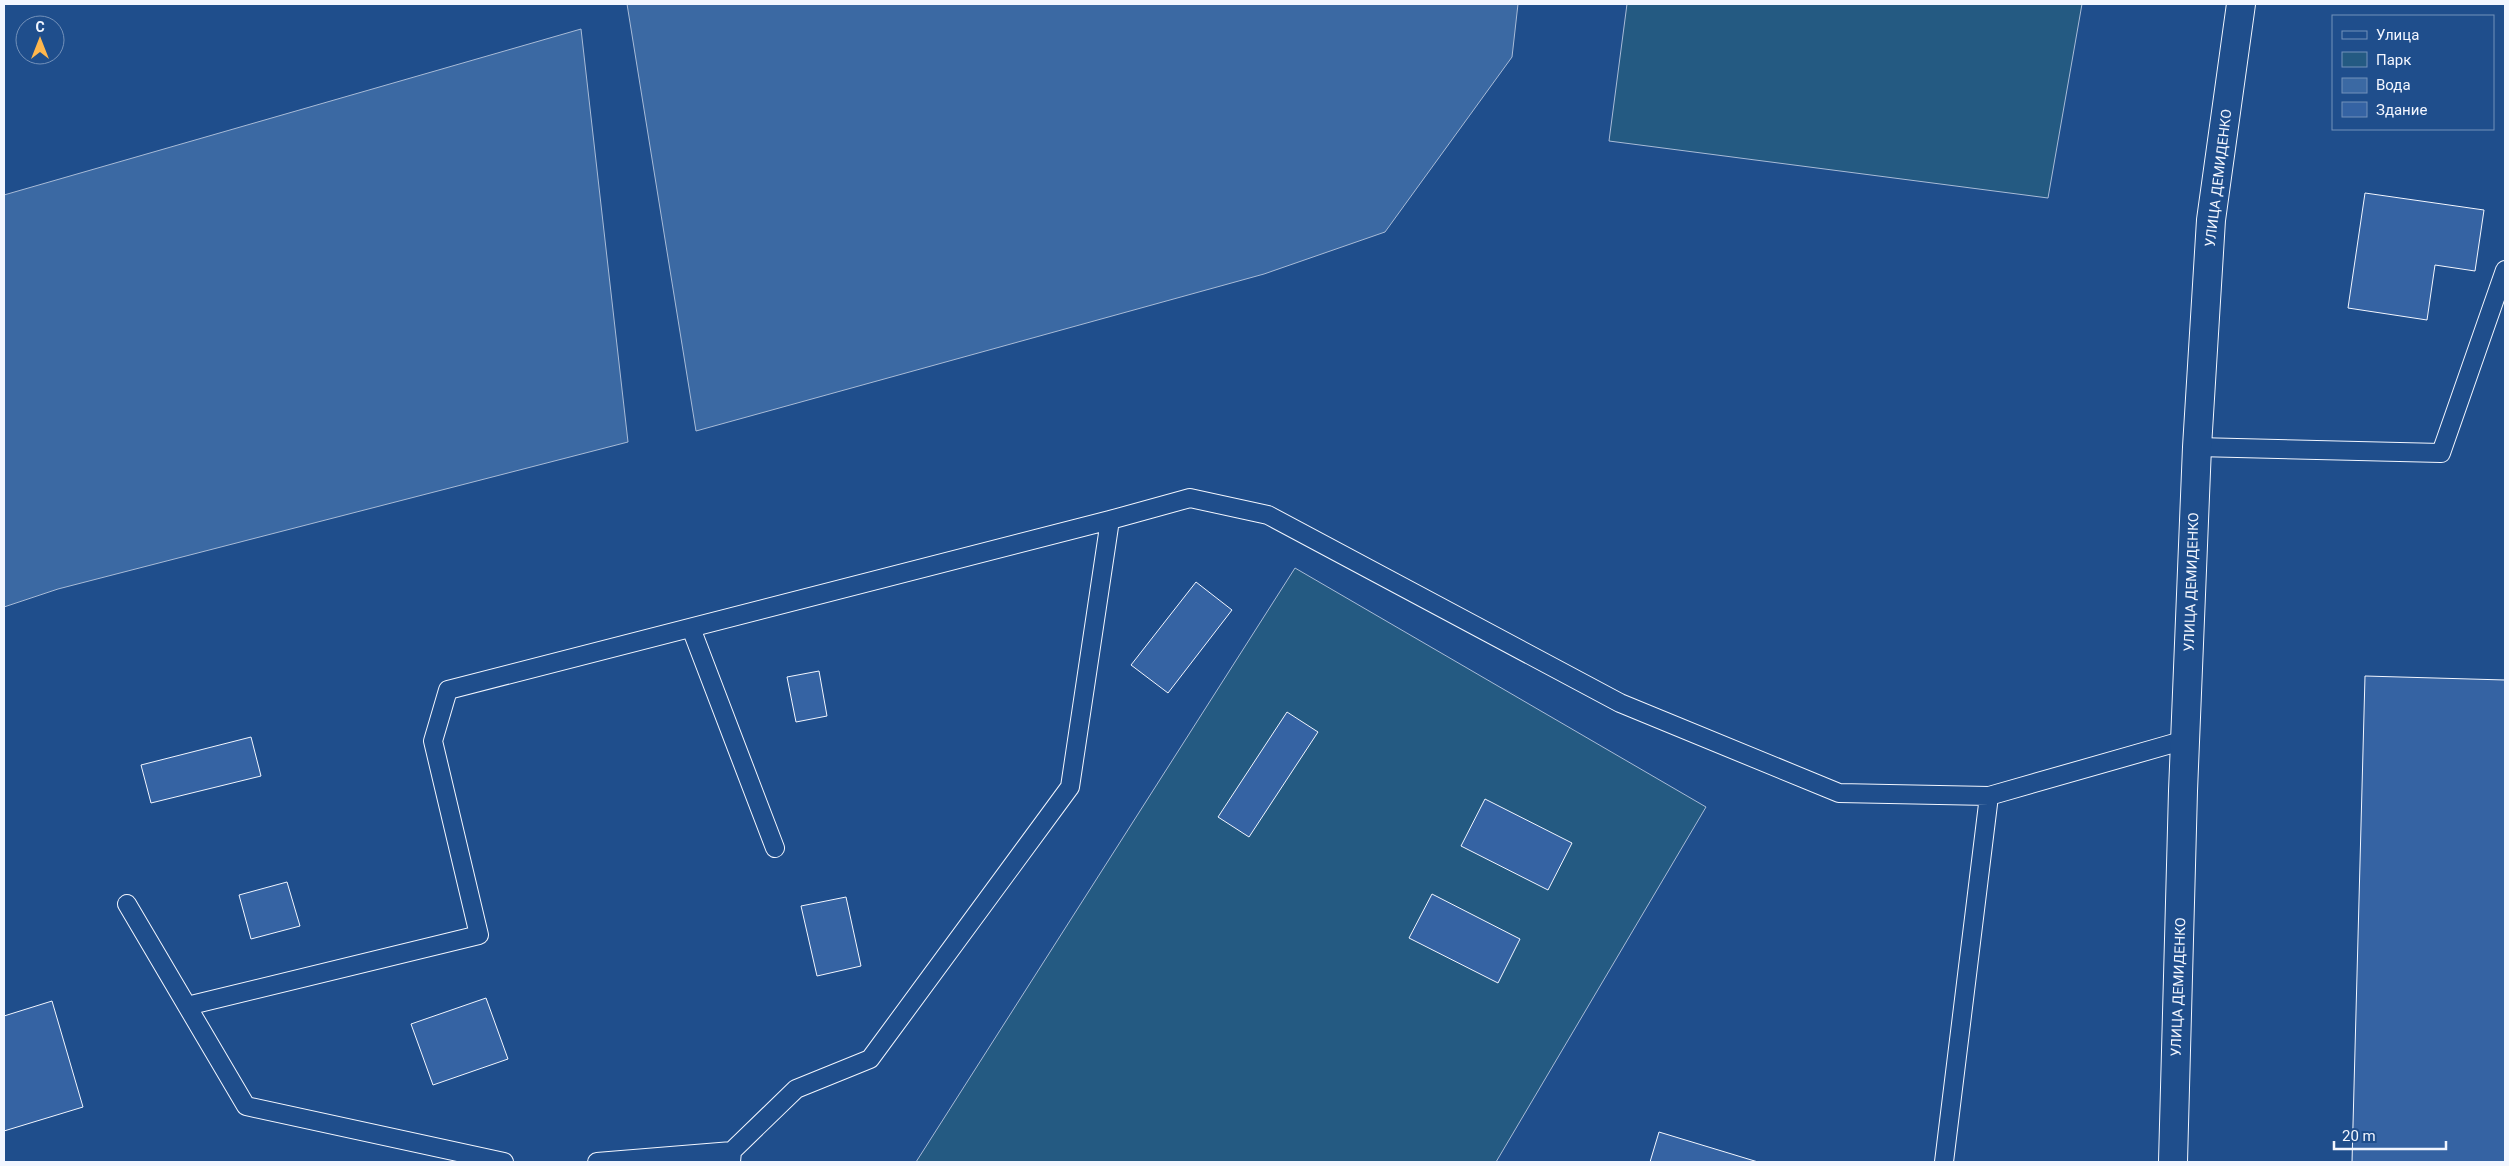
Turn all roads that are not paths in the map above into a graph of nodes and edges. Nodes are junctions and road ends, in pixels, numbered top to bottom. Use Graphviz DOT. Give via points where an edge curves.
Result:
graph roads {
  1 [pos="2241,4"];
  2 [pos="2505,270"];
  3 [pos="2197,447"];
  4 [pos="1110,520"];
  5 [pos="691,628"];
  6 [pos="2185,740"];
  7 [pos="1989,796"];
  8 [pos="775,848"];
  9 [pos="128,904"];
  10 [pos="187,1006"];
  11 [pos="731,1157"];
  12 [pos="504,1162"];
  13 [pos="597,1162"];
  14 [pos="1944,1162"];
  15 [pos="2173,1162"];
  1 -- 3 [label="main road, УЛИЦА ДЕМИДЕНКО" via="2211,220"];
  2 -- 3 [label="lane" via="2441,453"];
  3 -- 6 [label="main road, УЛИЦА ДЕМИДЕНКО"];
  4 -- 5 [label="lane"];
  4 -- 7 [label="lane" via="1190,498 1268,515 1620,703 1839,793"];
  4 -- 11 [label="lane" via="1070,787 870,1059 796,1089"];
  5 -- 8 [label="lane"];
  5 -- 10 [label="lane" via="448,690 433,741 479,935"];
  6 -- 7 [label="lane"];
  6 -- 15 [label="main road, УЛИЦА ДЕМИДЕНКО"];
  7 -- 14 [label="lane"];
  9 -- 10 [label="lane"];
  10 -- 12 [label="lane" via="246,1106"];
  11 -- 13 [label="lane"];
}
